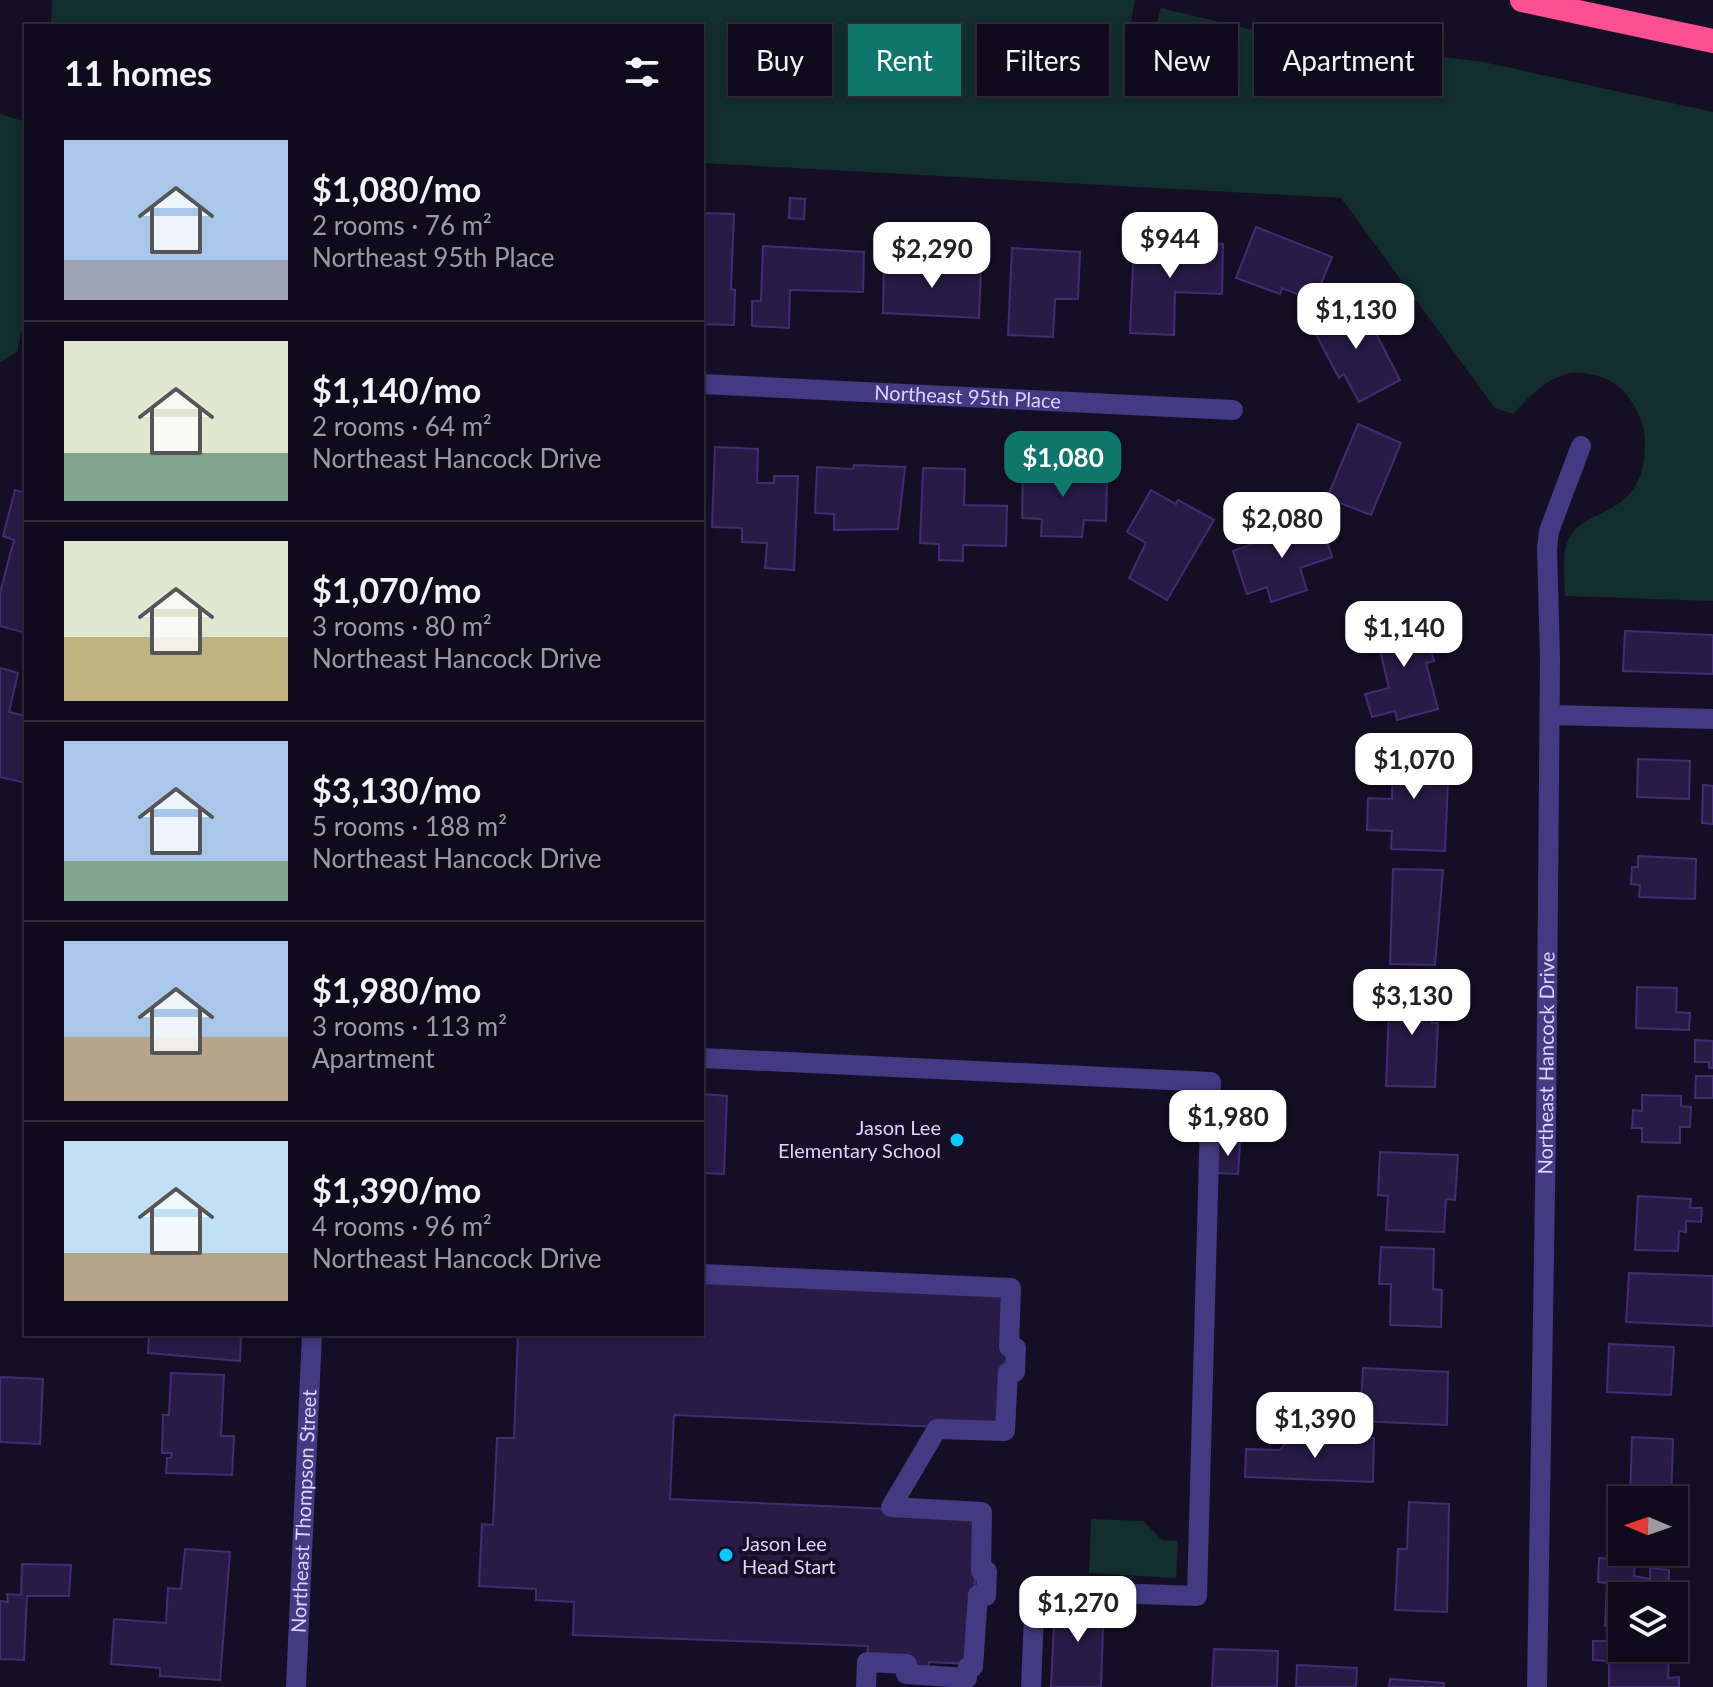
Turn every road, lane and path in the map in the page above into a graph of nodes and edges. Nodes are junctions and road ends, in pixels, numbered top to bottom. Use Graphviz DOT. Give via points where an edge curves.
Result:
graph roads {
  1 [pos="1522,0"];
  2 [pos="1713,41"];
  3 [pos="704,384"];
  4 [pos="1233,410"];
  5 [pos="1581,446"];
  6 [pos="1550,715"];
  7 [pos="1713,719"];
  8 [pos="704,1058"];
  9 [pos="704,1274"];
  10 [pos="312,1336"];
  11 [pos="296,1687"];
  12 [pos="866,1687"];
  13 [pos="1031,1687"];
  14 [pos="1537,1687"];
  1 -- 2 [label="highway"];
  3 -- 4 [label="street, Northeast 95th Place"];
  5 -- 6 [label="street, Northeast Hancock Drive" via="1548,540"];
  6 -- 7 [label="street"];
  6 -- 14 [label="street, Northeast Hancock Drive"];
  8 -- 13 [label="street" via="1211,1082 1197,1596 1078,1592 1078,1599 1035,1593"];
  9 -- 12 [label="street" via="1011,1288 1009,1347 1016,1348 1015,1372 1008,1372 1005,1431 937,1429 891,1507 982,1512 986,1596 978,1595 973,1667 968,1667 967,1678 917,1676 906,1674 907,1664 867,1662"];
  10 -- 11 [label="street, Northeast Thompson Street"];
}
